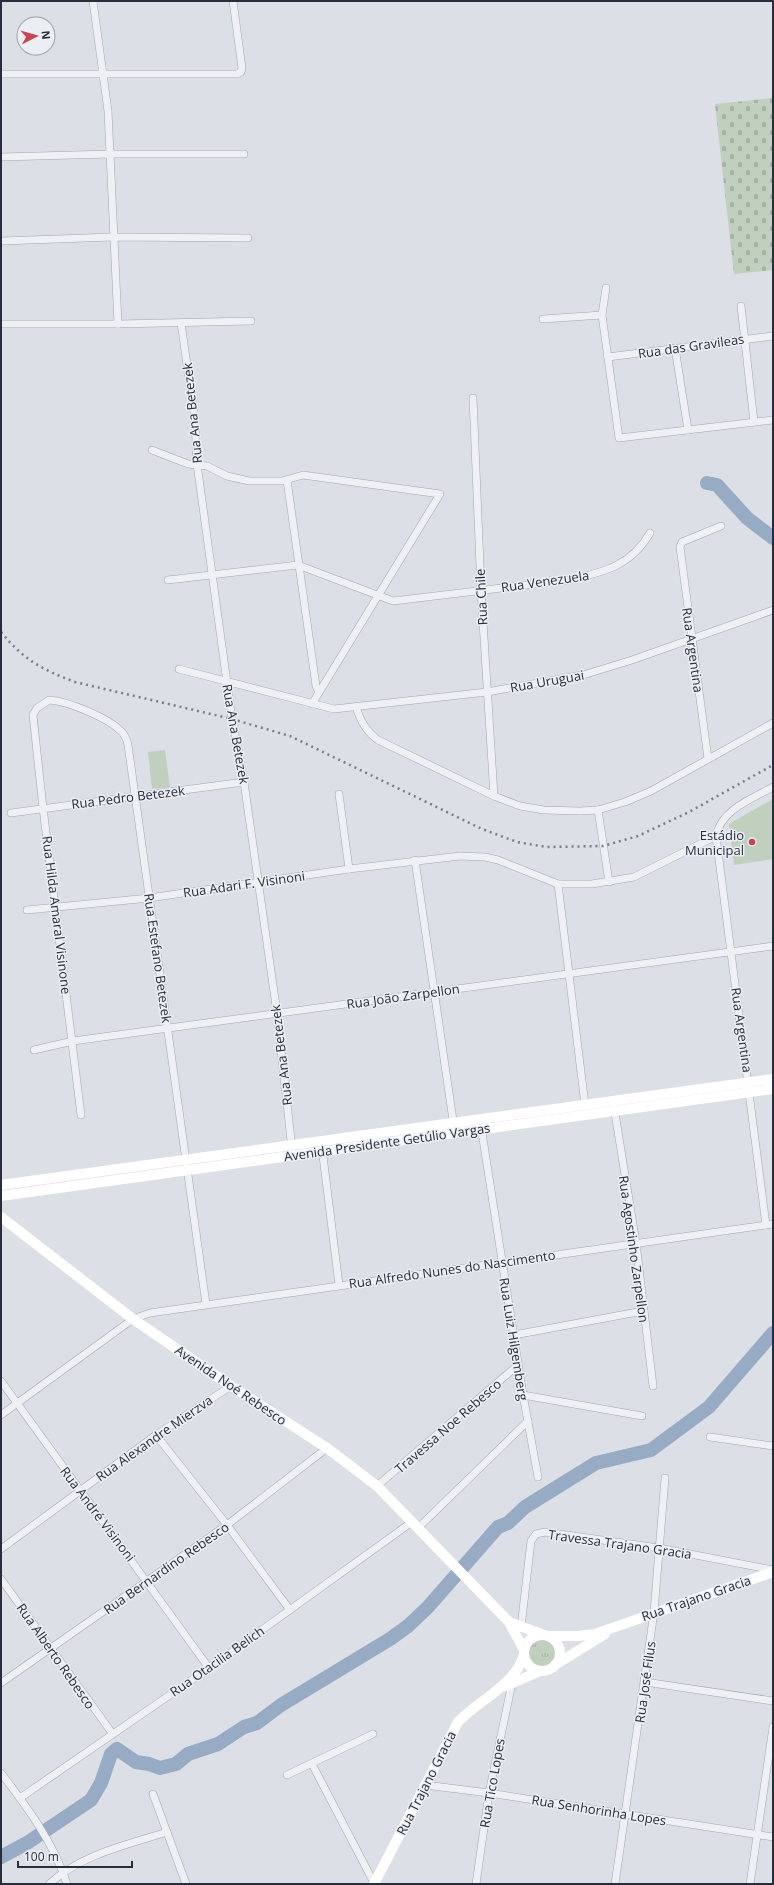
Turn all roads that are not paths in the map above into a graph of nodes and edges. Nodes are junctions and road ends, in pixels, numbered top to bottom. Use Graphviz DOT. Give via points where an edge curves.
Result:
graph roads {
  1 [pos="93,1"];
  2 [pos="233,1"];
  3 [pos="103,73"];
  4 [pos="1,74"];
  5 [pos="110,154"];
  6 [pos="244,154"];
  7 [pos="1,157"];
  8 [pos="114,237"];
  9 [pos="248,238"];
  10 [pos="1,241"];
  11 [pos="606,288"];
  12 [pos="741,306"];
  13 [pos="602,315"];
  14 [pos="543,319"];
  15 [pos="251,321"];
  16 [pos="181,323"];
  17 [pos="1,324"];
  18 [pos="118,324"];
  19 [pos="773,336"];
  20 [pos="744,339"];
  21 [pos="675,348"];
  22 [pos="608,357"];
  23 [pos="473,398"];
  24 [pos="773,420"];
  25 [pos="754,422"];
  26 [pos="688,430"];
  27 [pos="152,450"];
  28 [pos="197,464"];
  29 [pos="287,480"];
  30 [pos="721,526"];
  31 [pos="650,533"];
  32 [pos="298,565"];
  33 [pos="212,575"];
  34 [pos="168,580"];
  35 [pos="481,590"];
  36 [pos="378,594"];
  37 [pos="773,610"];
  38 [pos="691,638"];
  39 [pos="179,669"];
  40 [pos="227,681"];
  41 [pos="320,692"];
  42 [pos="487,692"];
  43 [pos="312,704"];
  44 [pos="356,707"];
  45 [pos="33,715"];
  46 [pos="773,723"];
  47 [pos="708,759"];
  48 [pos="244,782"];
  49 [pos="773,787"];
  50 [pos="339,794"];
  51 [pos="135,796"];
  52 [pos="494,796"];
  53 [pos="43,808"];
  54 [pos="598,810"];
  55 [pos="11,813"];
  56 [pos="716,836"];
  57 [pos="415,860"];
  58 [pos="350,869"];
  59 [pos="258,882"];
  60 [pos="609,882"];
  61 [pos="558,884"];
  62 [pos="149,898"];
  63 [pos="56,908"];
  64 [pos="27,910"];
  65 [pos="773,946"];
  66 [pos="731,951"];
  67 [pos="568,973"];
  68 [pos="434,992"];
  69 [pos="277,1014"];
  70 [pos="168,1028"];
  71 [pos="73,1041"];
  72 [pos="34,1050"];
  73 [pos="773,1079"];
  74 [pos="749,1087"];
  75 [pos="773,1089"];
  76 [pos="585,1105"];
  77 [pos="614,1106"];
  78 [pos="81,1115"];
  79 [pos="481,1125"];
  80 [pos="454,1129"];
  81 [pos="322,1146"];
  82 [pos="292,1150"];
  83 [pos="186,1160"];
  84 [pos="188,1171"];
  85 [pos="1,1185"];
  86 [pos="1,1196"];
  87 [pos="1,1217"];
  88 [pos="769,1224"];
  89 [pos="636,1243"];
  90 [pos="502,1262"];
  91 [pos="340,1285"];
  92 [pos="206,1304"];
  93 [pos="643,1311"];
  94 [pos="133,1319"];
  95 [pos="514,1335"];
  96 [pos="518,1365"];
  97 [pos="1,1381"];
  98 [pos="231,1386"];
  99 [pos="653,1386"];
  100 [pos="523,1395"];
  101 [pos="18,1404"];
  102 [pos="1,1415"];
  103 [pos="642,1416"];
  104 [pos="528,1421"];
  105 [pos="156,1435"];
  106 [pos="710,1437"];
  107 [pos="773,1446"];
  108 [pos="327,1448"];
  109 [pos="538,1477"];
  110 [pos="665,1478"];
  111 [pos="377,1486"];
  112 [pos="80,1490"];
  113 [pos="227,1525"];
  114 [pos="415,1525"];
  115 [pos="659,1548"];
  116 [pos="1,1549"];
  117 [pos="773,1571"];
  118 [pos="1,1579"];
  119 [pos="148,1581"];
  120 [pos="290,1610"];
  121 [pos="654,1612"];
  122 [pos="508,1622"];
  123 [pos="619,1626"];
  124 [pos="521,1627"];
  125 [pos="546,1635"];
  126 [pos="52,1647"];
  127 [pos="524,1652"];
  128 [pos="555,1665"];
  129 [pos="209,1668"];
  130 [pos="540,1670"];
  131 [pos="645,1682"];
  132 [pos="1,1683"];
  133 [pos="512,1683"];
  134 [pos="491,1693"];
  135 [pos="773,1701"];
  136 [pos="773,1727"];
  137 [pos="112,1733"];
  138 [pos="373,1734"];
  139 [pos="312,1764"];
  140 [pos="1,1773"];
  141 [pos="287,1775"];
  142 [pos="425,1786"];
  143 [pos="489,1793"];
  144 [pos="153,1794"];
  145 [pos="20,1798"];
  146 [pos="626,1814"];
  147 [pos="167,1832"];
  148 [pos="757,1834"];
  149 [pos="773,1837"];
  150 [pos="63,1872"];
  151 [pos="374,1883"];
  152 [pos="49,1884"];
  153 [pos="67,1884"];
  154 [pos="186,1884"];
  155 [pos="476,1884"];
  156 [pos="615,1884"];
  157 [pos="750,1884"];
  1 -- 3 [label="street"];
  2 -- 3 [label="street" via="241,72"];
  3 -- 4 [label="street"];
  3 -- 5 [label="street"];
  5 -- 6 [label="street"];
  5 -- 7 [label="street"];
  5 -- 8 [label="street"];
  8 -- 9 [label="street"];
  8 -- 10 [label="street"];
  8 -- 18 [label="street"];
  11 -- 13 [label="street"];
  12 -- 20 [label="street"];
  13 -- 14 [label="street"];
  13 -- 22 [label="street"];
  15 -- 16 [label="street"];
  16 -- 18 [label="street"];
  16 -- 28 [label="street, Rua Ana Betezek" via="195,420"];
  17 -- 18 [label="street"];
  19 -- 20 [label="street, Rua das Gravileas"];
  20 -- 21 [label="street, Rua das Gravileas"];
  20 -- 25 [label="street"];
  21 -- 22 [label="street, Rua das Gravileas"];
  21 -- 26 [label="street"];
  22 -- 26 [label="street" via="619,438"];
  23 -- 35 [label="street, Rua Chile"];
  24 -- 25 [label="street"];
  25 -- 26 [label="street"];
  27 -- 28 [label="street" via="188,464"];
  28 -- 29 [label="street" via="249,482"];
  28 -- 33 [label="street, Rua Ana Betezek"];
  29 -- 32 [label="street"];
  29 -- 36 [label="street" via="303,475 440,494"];
  30 -- 38 [label="street, Rua Argentina" via="682,542 680,547"];
  31 -- 35 [label="street, Rua Venezuela" via="632,557 598,573 569,580"];
  32 -- 33 [label="street"];
  32 -- 36 [label="street, Rua Venezuela"];
  32 -- 41 [label="street" via="316,686"];
  33 -- 34 [label="street"];
  33 -- 40 [label="street, Rua Ana Betezek"];
  35 -- 36 [label="street, Rua Venezuela" via="393,601"];
  35 -- 42 [label="street, Rua Chile"];
  36 -- 41 [label="street"];
  37 -- 38 [label="street, Rua Uruguai"];
  38 -- 42 [label="street, Rua Uruguai" via="606,669"];
  38 -- 47 [label="street, Rua Argentina"];
  39 -- 40 [label="street, Rua Uruguai"];
  40 -- 43 [label="street, Rua Uruguai"];
  40 -- 48 [label="street, Rua Ana Betezek"];
  41 -- 43 [label="street"];
  42 -- 44 [label="street, Rua Uruguai"];
  42 -- 52 [label="street, Rua Chile"];
  43 -- 44 [label="street, Rua Uruguai" via="334,709"];
  44 -- 52 [label="street" via="362,724 378,740"];
  45 -- 51 [label="street, Rua Estefano Betezek" via="37,708 49,700 65,702 111,723 121,732 128,745"];
  45 -- 53 [label="street, Rua Hilda Amaral Visinone"];
  46 -- 47 [label="street"];
  47 -- 54 [label="street" via="651,791"];
  48 -- 51 [label="street, Rua Pedro Betezek"];
  48 -- 59 [label="street, Rua Ana Betezek"];
  49 -- 56 [label="street" via="734,809 718,826"];
  50 -- 58 [label="street"];
  51 -- 53 [label="street, Rua Pedro Betezek"];
  51 -- 62 [label="street, Rua Estefano Betezek"];
  52 -- 54 [label="street" via="520,806 544,810"];
  53 -- 55 [label="street, Rua Pedro Betezek"];
  53 -- 63 [label="street, Rua Hilda Amaral Visinone"];
  54 -- 60 [label="street"];
  56 -- 60 [label="street, Rua Adari F. Visinoni" via="647,872"];
  56 -- 66 [label="street, Rua Argentina"];
  57 -- 58 [label="street, Rua Adari F. Visinoni"];
  57 -- 61 [label="street, Rua Adari F. Visinoni" via="460,856 485,857"];
  57 -- 68 [label="street"];
  58 -- 59 [label="street, Rua Adari F. Visinoni"];
  59 -- 62 [label="street, Rua Adari F. Visinoni"];
  59 -- 69 [label="street, Rua Ana Betezek"];
  60 -- 61 [label="street, Rua Adari F. Visinoni"];
  61 -- 67 [label="street"];
  62 -- 63 [label="street, Rua Adari F. Visinoni"];
  62 -- 70 [label="street, Rua Estefano Betezek"];
  63 -- 64 [label="street, Rua Adari F. Visinoni"];
  63 -- 71 [label="street, Rua Hilda Amaral Visinone"];
  65 -- 66 [label="street, Rua João Zarpellon"];
  66 -- 67 [label="street, Rua João Zarpellon"];
  66 -- 74 [label="street, Rua Argentina"];
  67 -- 68 [label="street, Rua João Zarpellon"];
  67 -- 76 [label="street"];
  68 -- 69 [label="street, Rua João Zarpellon"];
  68 -- 80 [label="street"];
  69 -- 70 [label="street, Rua João Zarpellon"];
  69 -- 82 [label="street, Rua Ana Betezek"];
  70 -- 71 [label="street, Rua João Zarpellon"];
  70 -- 83 [label="street, Rua Estefano Betezek"];
  71 -- 72 [label="street, Rua João Zarpellon"];
  71 -- 78 [label="street, Rua Hilda Amaral Visinone"];
  73 -- 74 [label="main road, Avenida Presidente Getúlio Vargas"];
  74 -- 75 [label="main road, Avenida Presidente Getúlio Vargas"];
  74 -- 77 [label="main road, Avenida Presidente Getúlio Vargas"];
  74 -- 88 [label="street, Rua Argentina"];
  76 -- 77 [label="main road, Avenida Presidente Getúlio Vargas"];
  76 -- 79 [label="main road, Avenida Presidente Getúlio Vargas"];
  77 -- 79 [label="main road, Avenida Presidente Getúlio Vargas"];
  77 -- 89 [label="street, Rua Agostinho Zarpellon"];
  79 -- 80 [label="main road, Avenida Presidente Getúlio Vargas"];
  79 -- 90 [label="street, Rua Luiz Hilgemberg"];
  80 -- 81 [label="main road, Avenida Presidente Getúlio Vargas"];
  81 -- 82 [label="main road, Avenida Presidente Getúlio Vargas"];
  81 -- 91 [label="street"];
  82 -- 83 [label="main road, Avenida Presidente Getúlio Vargas"];
  82 -- 84 [label="main road, Avenida Presidente Getúlio Vargas"];
  83 -- 84 [label="street, Rua Estefano Betezek"];
  83 -- 85 [label="main road, Avenida Presidente Getúlio Vargas"];
  84 -- 86 [label="main road, Avenida Presidente Getúlio Vargas"];
  84 -- 92 [label="street, Rua Estefano Betezek"];
  87 -- 94 [label="main road, Avenida Noé Rebesco"];
  88 -- 89 [label="street, Rua Alfredo Nunes do Nascimento"];
  89 -- 90 [label="street, Rua Alfredo Nunes do Nascimento"];
  89 -- 93 [label="street, Rua Agostinho Zarpellon"];
  90 -- 91 [label="street, Rua Alfredo Nunes do Nascimento"];
  90 -- 95 [label="street, Rua Luiz Hilgemberg"];
  91 -- 92 [label="street, Rua Alfredo Nunes do Nascimento"];
  92 -- 94 [label="street, Rua Alfredo Nunes do Nascimento" via="150,1313"];
  93 -- 95 [label="street"];
  93 -- 99 [label="street, Rua Agostinho Zarpellon"];
  94 -- 98 [label="main road, Avenida Noé Rebesco"];
  94 -- 101 [label="street, Rua Alfredo Nunes do Nascimento"];
  95 -- 96 [label="street, Rua Luiz Hilgemberg"];
  96 -- 100 [label="street, Rua Luiz Hilgemberg"];
  96 -- 111 [label="street, Travessa Noe Rebesco"];
  97 -- 101 [label="street, Rua André Visinoni"];
  98 -- 105 [label="street, Rua Alexandre Mierzva"];
  98 -- 108 [label="main road, Avenida Noé Rebesco"];
  100 -- 103 [label="street"];
  100 -- 104 [label="street, Rua Luiz Hilgemberg"];
  101 -- 102 [label="street, Rua Alfredo Nunes do Nascimento"];
  101 -- 112 [label="street, Rua André Visinoni"];
  104 -- 109 [label="street, Rua Luiz Hilgemberg"];
  104 -- 114 [label="street, Rua Otacilia Belich"];
  105 -- 112 [label="street, Rua Alexandre Mierzva"];
  105 -- 113 [label="street"];
  106 -- 107 [label="street"];
  108 -- 111 [label="main road, Avenida Noé Rebesco"];
  108 -- 113 [label="street, Rua Bernardino Rebesco"];
  110 -- 115 [label="street, Rua José Filus"];
  111 -- 114 [label="main road, Avenida Noé Rebesco"];
  112 -- 116 [label="street, Rua Alexandre Mierzva"];
  112 -- 119 [label="street, Rua André Visinoni"];
  113 -- 119 [label="street, Rua Bernardino Rebesco"];
  113 -- 120 [label="street"];
  114 -- 120 [label="street, Rua Otacilia Belich"];
  114 -- 122 [label="main road, Avenida Noé Rebesco"];
  115 -- 117 [label="street, Travessa Trajano Gracia"];
  115 -- 121 [label="street, Rua José Filus"];
  115 -- 124 [label="street, Travessa Trajano Gracia" via="545,1532 536,1534 531,1541"];
  117 -- 121 [label="main road, Rua Trajano Gracia"];
  118 -- 126 [label="street, Rua Alberto Rebesco"];
  119 -- 126 [label="street, Rua Bernardino Rebesco"];
  119 -- 129 [label="street, Rua André Visinoni"];
  120 -- 129 [label="street, Rua Otacilia Belich"];
  121 -- 123 [label="main road, Rua Trajano Gracia"];
  121 -- 131 [label="street, Rua José Filus"];
  122 -- 124 [label="main road"];
  122 -- 127 [label="main road"];
  123 -- 125 [label="main road, Rua Trajano Gracia" via="595,1634"];
  123 -- 128 [label="main road, Rua Trajano Gracia"];
  124 -- 125 [label="main road"];
  125 -- 127 [label="main road" via="529,1640"];
  125 -- 128 [label="main road" via="554,1639 559,1649"];
  126 -- 132 [label="street, Rua Bernardino Rebesco"];
  126 -- 137 [label="street, Rua Alberto Rebesco" via="99,1718"];
  127 -- 130 [label="main road" via="529,1666"];
  127 -- 134 [label="main road, Rua Trajano Gracia" via="516,1672"];
  128 -- 130 [label="main road"];
  129 -- 137 [label="street, Rua Otacilia Belich"];
  130 -- 133 [label="main road, Rua Trajano Gracia"];
  131 -- 135 [label="street"];
  131 -- 146 [label="street, Rua José Filus"];
  133 -- 134 [label="main road, Rua Trajano Gracia"];
  133 -- 143 [label="street, Rua Tico Lopes"];
  134 -- 142 [label="main road, Rua Trajano Gracia" via="458,1722"];
  136 -- 148 [label="street"];
  137 -- 145 [label="street, Rua Otacilia Belich"];
  138 -- 139 [label="street"];
  139 -- 141 [label="street"];
  139 -- 151 [label="street"];
  140 -- 145 [label="street"];
  142 -- 143 [label="street, Rua Senhorinha Lopes"];
  142 -- 151 [label="main road, Rua Trajano Gracia"];
  143 -- 146 [label="street, Rua Senhorinha Lopes"];
  143 -- 155 [label="street, Rua Tico Lopes"];
  144 -- 147 [label="street"];
  145 -- 150 [label="street" via="44,1834"];
  146 -- 148 [label="street, Rua Senhorinha Lopes"];
  146 -- 156 [label="street, Rua José Filus"];
  147 -- 150 [label="street" via="92,1857"];
  147 -- 154 [label="street"];
  148 -- 149 [label="street, Rua Senhorinha Lopes"];
  148 -- 157 [label="street"];
  150 -- 152 [label="street"];
  150 -- 153 [label="street"];
}
